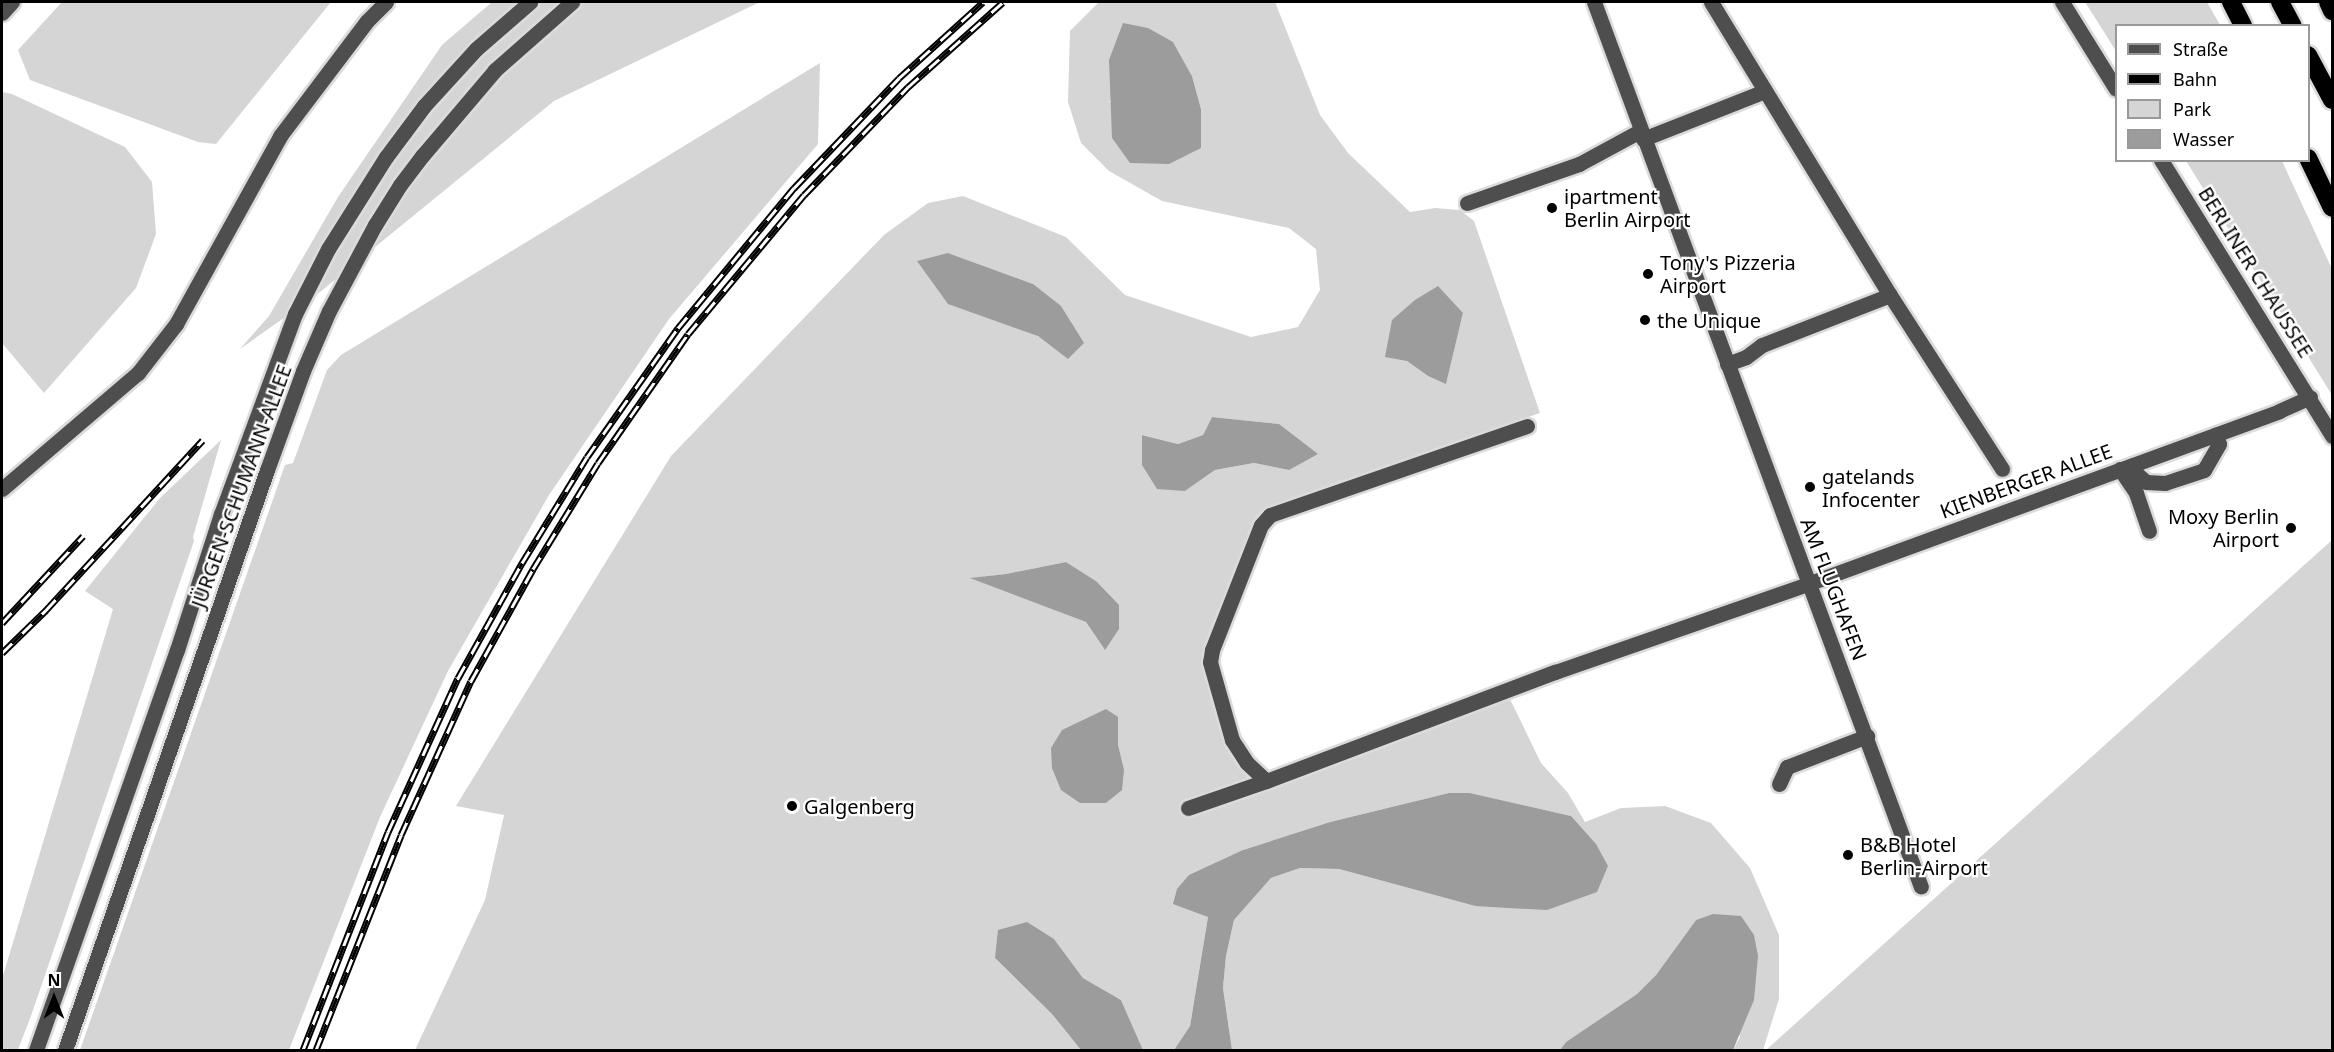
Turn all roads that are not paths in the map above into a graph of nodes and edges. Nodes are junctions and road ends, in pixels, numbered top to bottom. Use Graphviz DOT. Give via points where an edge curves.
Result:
graph roads {
  1 [pos="12,2"];
  2 [pos="386,2"];
  3 [pos="530,2"];
  4 [pos="572,2"];
  5 [pos="1594,2"];
  6 [pos="1711,2"];
  7 [pos="2062,2"];
  8 [pos="2231,2"];
  9 [pos="2280,2"];
  10 [pos="2328,2"];
  11 [pos="2332,11"];
  12 [pos="2,13"];
  13 [pos="2242,24"];
  14 [pos="2292,24"];
  15 [pos="2310,59"];
  16 [pos="2115,87"];
  17 [pos="1765,91"];
  18 [pos="2332,100"];
  19 [pos="1642,135"];
  20 [pos="2163,162"];
  21 [pos="2310,162"];
  22 [pos="1467,203"];
  23 [pos="2332,208"];
  24 [pos="1890,295"];
  25 [pos="1726,364"];
  26 [pos="2310,397"];
  27 [pos="1527,426"];
  28 [pos="2216,434"];
  29 [pos="2332,436"];
  30 [pos="2127,467"];
  31 [pos="2002,469"];
  32 [pos="2,489"];
  33 [pos="2149,531"];
  34 [pos="1810,583"];
  35 [pos="1867,736"];
  36 [pos="1266,781"];
  37 [pos="1779,784"];
  38 [pos="1188,808"];
  39 [pos="1922,887"];
  40 [pos="36,1050"];
  41 [pos="65,1050"];
  1 -- 12 [label="street"];
  2 -- 32 [label="street" via="367,21 280,136 176,324 138,373"];
  3 -- 40 [label="street, JÜRGEN-SCHUMANN-ALLEE" via="476,49 424,106 386,157 328,249 295,314 221,514"];
  4 -- 41 [label="street, JÜRGEN-SCHUMANN-ALLEE" via="495,70 400,184 329,311 267,470"];
  5 -- 19 [label="street, AM FLUGHAFEN"];
  6 -- 17 [label="street"];
  7 -- 16 [label="street"];
  8 -- 13 [label="highway"];
  9 -- 14 [label="highway"];
  10 -- 11 [label="highway"];
  15 -- 18 [label="highway"];
  17 -- 19 [label="street"];
  17 -- 24 [label="street"];
  19 -- 22 [label="street" via="1579,164"];
  19 -- 25 [label="street, AM FLUGHAFEN"];
  20 -- 26 [label="street, BERLINER CHAUSSEE"];
  21 -- 23 [label="highway"];
  24 -- 25 [label="street" via="1762,345 1746,357"];
  24 -- 31 [label="street"];
  25 -- 34 [label="street, AM FLUGHAFEN"];
  26 -- 28 [label="street, KIENBERGER ALLEE"];
  26 -- 29 [label="street, BERLINER CHAUSSEE"];
  27 -- 36 [label="street" via="1270,515 1261,525 1210,662 1232,740 1246,763"];
  28 -- 30 [label="street, KIENBERGER ALLEE"];
  28 -- 30 [label="street" via="2219,444 2204,470 2165,483 2146,482"];
  30 -- 33 [label="street"];
  30 -- 34 [label="street, KIENBERGER ALLEE"];
  34 -- 35 [label="street, AM FLUGHAFEN"];
  34 -- 36 [label="street, KIENBERGER ALLEE" via="1550,674"];
  35 -- 37 [label="street" via="1787,767"];
  35 -- 39 [label="street, AM FLUGHAFEN"];
  36 -- 38 [label="street, KIENBERGER ALLEE"];
}
